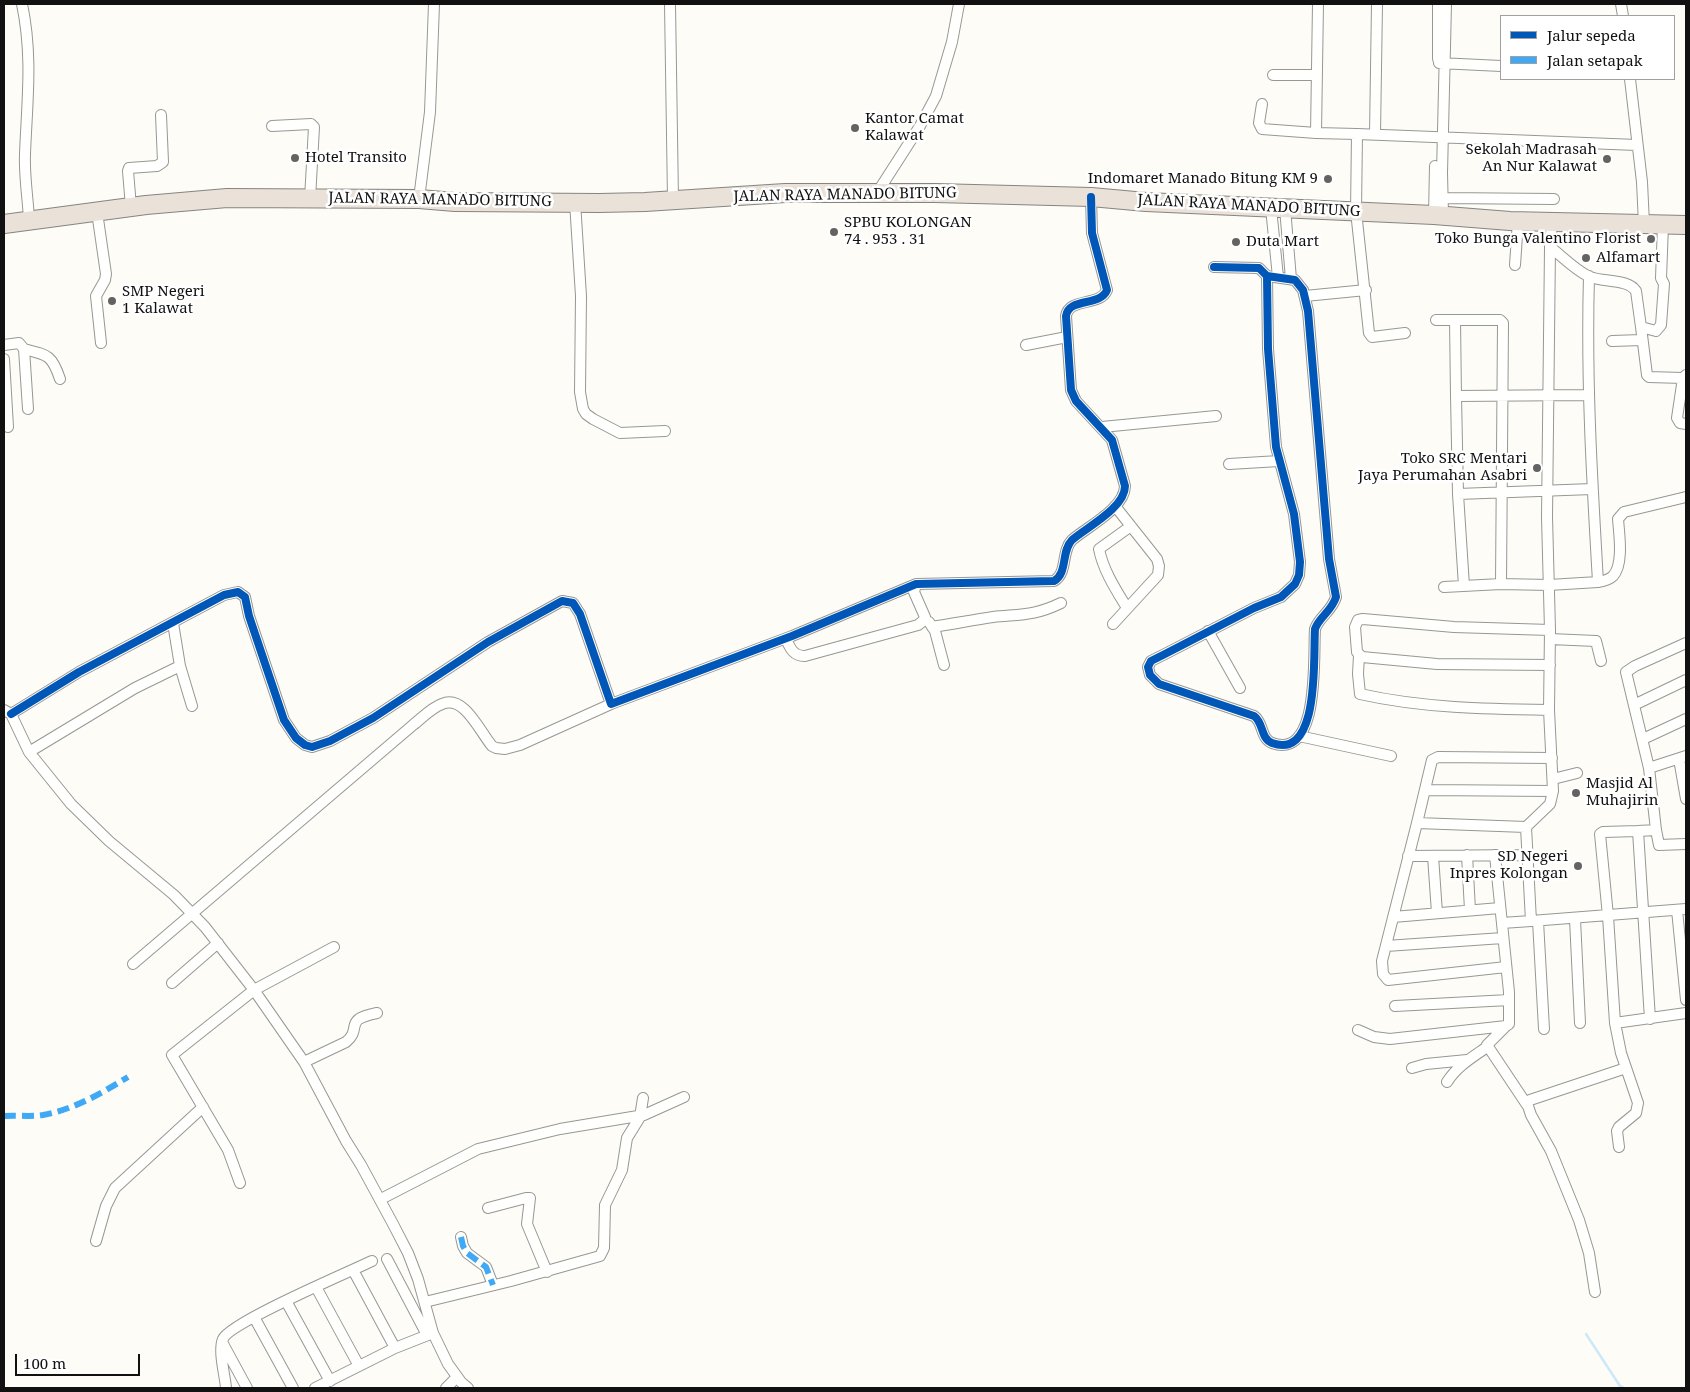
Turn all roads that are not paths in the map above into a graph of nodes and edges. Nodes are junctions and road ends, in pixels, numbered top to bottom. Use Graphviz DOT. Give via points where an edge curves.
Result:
graph roads {
  1 [pos="22,4"];
  2 [pos="434,4"];
  3 [pos="670,4"];
  4 [pos="959,4"];
  5 [pos="1318,4"];
  6 [pos="1377,4"];
  7 [pos="1438,4"];
  8 [pos="1446,4"];
  9 [pos="1441,63"];
  10 [pos="1500,66"];
  11 [pos="1273,75"];
  12 [pos="1317,75"];
  13 [pos="1630,80"];
  14 [pos="1262,104"];
  15 [pos="160,115"];
  16 [pos="272,126"];
  17 [pos="1316,133"];
  18 [pos="1357,134"];
  19 [pos="1375,134"];
  20 [pos="1439,137"];
  21 [pos="1637,145"];
  22 [pos="877,193"];
  23 [pos="1091,197"];
  24 [pos="1442,198"];
  25 [pos="310,199"];
  26 [pos="419,199"];
  27 [pos="1554,199"];
  28 [pos="673,200"];
  29 [pos="575,202"];
  30 [pos="131,208"];
  31 [pos="1278,208"];
  32 [pos="1356,211"];
  33 [pos="97,212"];
  34 [pos="1439,215"];
  35 [pos="29,220"];
  36 [pos="1518,221"];
  37 [pos="1552,222"];
  38 [pos="4,224"];
  39 [pos="1644,224"];
  40 [pos="1663,225"];
  41 [pos="1686,225"];
  42 [pos="1550,247"];
  43 [pos="1514,265"];
  44 [pos="1214,267"];
  45 [pos="1589,276"];
  46 [pos="1272,277"];
  47 [pos="1291,278"];
  48 [pos="1366,290"];
  49 [pos="1305,296"];
  50 [pos="1436,320"];
  51 [pos="1455,320"];
  52 [pos="1641,327"];
  53 [pos="1405,333"];
  54 [pos="1068,337"];
  55 [pos="1642,340"];
  56 [pos="1612,342"];
  57 [pos="101,343"];
  58 [pos="4,345"];
  59 [pos="1026,345"];
  60 [pos="24,349"];
  61 [pos="4,359"];
  62 [pos="1684,376"];
  63 [pos="60,379"];
  64 [pos="1503,395"];
  65 [pos="1547,395"];
  66 [pos="1588,395"];
  67 [pos="1456,396"];
  68 [pos="28,409"];
  69 [pos="1216,416"];
  70 [pos="1686,424"];
  71 [pos="8,427"];
  72 [pos="1102,427"];
  73 [pos="665,431"];
  74 [pos="1279,461"];
  75 [pos="1229,464"];
  76 [pos="1592,489"];
  77 [pos="1548,492"];
  78 [pos="1501,493"];
  79 [pos="1458,494"];
  80 [pos="1686,497"];
  81 [pos="1115,506"];
  82 [pos="1131,526"];
  83 [pos="1598,582"];
  84 [pos="916,584"];
  85 [pos="1501,584"];
  86 [pos="1549,585"];
  87 [pos="1464,586"];
  88 [pos="1444,587"];
  89 [pos="1061,603"];
  90 [pos="1127,608"];
  91 [pos="924,615"];
  92 [pos="173,623"];
  93 [pos="1113,624"];
  94 [pos="932,627"];
  95 [pos="1208,631"];
  96 [pos="1550,634"];
  97 [pos="786,639"];
  98 [pos="1686,643"];
  99 [pos="1359,655"];
  100 [pos="1602,661"];
  101 [pos="944,665"];
  102 [pos="1550,665"];
  103 [pos="180,666"];
  104 [pos="1686,680"];
  105 [pos="1240,688"];
  106 [pos="610,704"];
  107 [pos="1634,705"];
  108 [pos="192,706"];
  109 [pos="1549,710"];
  110 [pos="7,712"];
  111 [pos="1686,719"];
  112 [pos="1299,736"];
  113 [pos="1643,739"];
  114 [pos="29,752"];
  115 [pos="1391,756"];
  116 [pos="1683,757"];
  117 [pos="1552,758"];
  118 [pos="1649,768"];
  119 [pos="1577,773"];
  120 [pos="1552,780"];
  121 [pos="1425,790"];
  122 [pos="1553,791"];
  123 [pos="1686,799"];
  124 [pos="1417,823"];
  125 [pos="1526,826"];
  126 [pos="1656,830"];
  127 [pos="1638,831"];
  128 [pos="1686,844"];
  129 [pos="1467,855"];
  130 [pos="1495,855"];
  131 [pos="1527,855"];
  132 [pos="1408,856"];
  133 [pos="1433,856"];
  134 [pos="1500,908"];
  135 [pos="1682,909"];
  136 [pos="1470,910"];
  137 [pos="1642,912"];
  138 [pos="1437,913"];
  139 [pos="193,914"];
  140 [pos="1608,916"];
  141 [pos="1393,917"];
  142 [pos="1575,919"];
  143 [pos="1534,921"];
  144 [pos="1502,923"];
  145 [pos="1503,938"];
  146 [pos="218,943"];
  147 [pos="1684,945"];
  148 [pos="1386,946"];
  149 [pos="334,947"];
  150 [pos="133,964"];
  151 [pos="1506,967"];
  152 [pos="1685,978"];
  153 [pos="172,983"];
  154 [pos="254,990"];
  155 [pos="1509,1000"];
  156 [pos="1686,1000"];
  157 [pos="1395,1006"];
  158 [pos="1686,1013"];
  159 [pos="377,1014"];
  160 [pos="1650,1019"];
  161 [pos="1580,1023"];
  162 [pos="1615,1023"];
  163 [pos="1506,1026"];
  164 [pos="1544,1029"];
  165 [pos="1358,1030"];
  166 [pos="1488,1046"];
  167 [pos="1467,1060"];
  168 [pos="304,1062"];
  169 [pos="1412,1068"];
  170 [pos="1626,1068"];
  171 [pos="1447,1082"];
  172 [pos="684,1097"];
  173 [pos="643,1098"];
  174 [pos="1527,1104"];
  175 [pos="203,1107"];
  176 [pos="641,1115"];
  177 [pos="1619,1147"];
  178 [pos="240,1183"];
  179 [pos="381,1199"];
  180 [pos="488,1208"];
  181 [pos="461,1237"];
  182 [pos="96,1241"];
  183 [pos="387,1259"];
  184 [pos="372,1261"];
  185 [pos="354,1270"];
  186 [pos="547,1272"];
  187 [pos="493,1285"];
  188 [pos="316,1287"];
  189 [pos="1595,1292"];
  190 [pos="286,1301"];
  191 [pos="425,1302"];
  192 [pos="254,1317"];
  193 [pos="430,1334"];
  194 [pos="222,1341"];
  195 [pos="395,1348"];
  196 [pos="359,1366"];
  197 [pos="457,1377"];
  198 [pos="330,1381"];
  199 [pos="226,1388"];
  200 [pos="247,1388"];
  201 [pos="293,1388"];
  202 [pos="315,1388"];
  203 [pos="446,1388"];
  204 [pos="468,1388"];
  1 -- 35 [label="street" via="28,46 25,156"];
  2 -- 26 [label="street" via="430,112"];
  3 -- 28 [label="street"];
  4 -- 22 [label="street" via="936,96"];
  5 -- 12 [label="street"];
  6 -- 19 [label="street"];
  7 -- 9 [label="street"];
  8 -- 9 [label="street"];
  9 -- 10 [label="street"];
  9 -- 20 [label="street"];
  11 -- 12 [label="street"];
  12 -- 17 [label="street"];
  13 -- 21 [label="street"];
  14 -- 17 [label="street" via="1259,123 1262,129"];
  15 -- 30 [label="street" via="163,162 157,166 129,168"];
  16 -- 25 [label="street" via="311,124 314,127"];
  17 -- 18 [label="street"];
  18 -- 19 [label="street"];
  18 -- 32 [label="street"];
  19 -- 20 [label="street"];
  20 -- 21 [label="street"];
  20 -- 24 [label="street"];
  20 -- 34 [label="street"];
  21 -- 39 [label="street"];
  22 -- 23 [label="highway, JALAN RAYA MANADO BITUNG"];
  22 -- 28 [label="highway, JALAN RAYA MANADO BITUNG" via="785,193"];
  23 -- 31 [label="highway, JALAN RAYA MANADO BITUNG"];
  23 -- 54 [label="street" via="1092,233 1107,290 1102,298 1068,309"];
  24 -- 27 [label="street"];
  24 -- 34 [label="street"];
  25 -- 26 [label="highway, JALAN RAYA MANADO BITUNG"];
  25 -- 30 [label="highway, JALAN RAYA MANADO BITUNG" via="227,198"];
  26 -- 29 [label="highway, JALAN RAYA MANADO BITUNG"];
  28 -- 29 [label="highway, JALAN RAYA MANADO BITUNG"];
  29 -- 73 [label="street" via="583,409 593,419 620,433"];
  30 -- 33 [label="highway, JALAN RAYA MANADO BITUNG"];
  31 -- 32 [label="highway, JALAN RAYA MANADO BITUNG"];
  31 -- 46 [label="street"];
  31 -- 47 [label="street"];
  32 -- 34 [label="highway, JALAN RAYA MANADO BITUNG"];
  32 -- 48 [label="street"];
  33 -- 35 [label="highway, JALAN RAYA MANADO BITUNG"];
  33 -- 57 [label="street" via="106,274 96,296"];
  34 -- 36 [label="highway, JALAN RAYA MANADO BITUNG"];
  35 -- 38 [label="highway, JALAN RAYA MANADO BITUNG"];
  36 -- 37 [label="highway, JALAN RAYA MANADO BITUNG"];
  36 -- 43 [label="street"];
  37 -- 39 [label="highway, JALAN RAYA MANADO BITUNG"];
  37 -- 42 [label="street"];
  39 -- 40 [label="highway, JALAN RAYA MANADO BITUNG"];
  40 -- 41 [label="highway, JALAN RAYA MANADO BITUNG"];
  40 -- 52 [label="street" via="1661,325 1656,331"];
  42 -- 45 [label="street"];
  42 -- 65 [label="street"];
  44 -- 46 [label="street" via="1259,268"];
  45 -- 52 [label="street" via="1634,288"];
  45 -- 66 [label="street"];
  46 -- 47 [label="street"];
  46 -- 74 [label="street" via="1268,349"];
  47 -- 49 [label="street"];
  48 -- 49 [label="street"];
  48 -- 53 [label="street" via="1371,336"];
  49 -- 112 [label="street" via="1329,559 1336,597 1315,630 1312,704 1306,726"];
  50 -- 51 [label="street"];
  51 -- 64 [label="street" via="1502,322"];
  51 -- 67 [label="street"];
  52 -- 55 [label="street"];
  54 -- 59 [label="street"];
  54 -- 72 [label="street" via="1072,393"];
  55 -- 56 [label="street"];
  55 -- 62 [label="street" via="1649,377"];
  58 -- 60 [label="street" via="19,343"];
  60 -- 63 [label="street" via="48,356 55,364"];
  60 -- 68 [label="street"];
  61 -- 71 [label="street"];
  62 -- 70 [label="street" via="1677,418"];
  64 -- 65 [label="street"];
  64 -- 67 [label="street"];
  64 -- 78 [label="street"];
  65 -- 66 [label="street"];
  65 -- 77 [label="street"];
  66 -- 76 [label="street"];
  67 -- 79 [label="street"];
  69 -- 72 [label="street"];
  72 -- 81 [label="street" via="1112,440 1125,486 1124,495"];
  74 -- 75 [label="street"];
  74 -- 95 [label="street" via="1292,505 1299,575 1295,584 1281,597"];
  76 -- 77 [label="street"];
  76 -- 83 [label="street"];
  77 -- 78 [label="street"];
  77 -- 86 [label="street"];
  78 -- 79 [label="street"];
  78 -- 85 [label="street"];
  79 -- 87 [label="street"];
  80 -- 83 [label="street" via="1621,514 1618,519 1620,553 1617,569 1611,577"];
  81 -- 82 [label="street"];
  81 -- 84 [label="street" via="1070,542 1060,576 1052,582"];
  82 -- 90 [label="street" via="1160,566 1158,575"];
  82 -- 90 [label="street" via="1099,549"];
  83 -- 86 [label="street"];
  84 -- 91 [label="street" via="914,592"];
  84 -- 97 [label="street"];
  85 -- 86 [label="street"];
  85 -- 87 [label="street"];
  86 -- 96 [label="street"];
  87 -- 88 [label="street"];
  89 -- 94 [label="street" via="1028,615"];
  90 -- 93 [label="street"];
  91 -- 94 [label="street"];
  91 -- 97 [label="street" via="918,625 805,656 791,650"];
  92 -- 103 [label="street"];
  92 -- 106 [label="street" via="224,595 238,592 245,597 284,720 296,738 308,746 330,741 372,718 488,642 562,601 573,603 580,614"];
  92 -- 110 [label="street"];
  94 -- 101 [label="street"];
  95 -- 105 [label="street"];
  95 -- 112 [label="street" via="1151,662 1148,667 1153,679 1159,684 1254,716 1261,722 1263,734 1270,742 1287,743"];
  96 -- 99 [label="street" via="1360,619 1355,627"];
  96 -- 100 [label="street" via="1596,642"];
  96 -- 102 [label="street"];
  97 -- 106 [label="street"];
  98 -- 107 [label="street" via="1628,670 1627,679"];
  99 -- 102 [label="street" via="1437,664"];
  99 -- 109 [label="street" via="1360,694 1449,707"];
  102 -- 109 [label="street"];
  103 -- 108 [label="street"];
  103 -- 114 [label="street" via="135,688"];
  104 -- 107 [label="street"];
  106 -- 139 [label="street" via="505,749 492,746 463,707 453,702 442,704 413,725"];
  107 -- 113 [label="street"];
  109 -- 117 [label="street"];
  110 -- 114 [label="street"];
  111 -- 113 [label="street"];
  112 -- 115 [label="street"];
  113 -- 118 [label="street"];
  114 -- 139 [label="street" via="87,820"];
  116 -- 118 [label="street"];
  116 -- 123 [label="street"];
  117 -- 120 [label="street"];
  117 -- 121 [label="street" via="1436,757 1430,764"];
  118 -- 126 [label="street"];
  119 -- 120 [label="street"];
  120 -- 122 [label="street"];
  121 -- 122 [label="street"];
  121 -- 124 [label="street"];
  122 -- 125 [label="street" via="1550,804"];
  124 -- 125 [label="street"];
  124 -- 132 [label="street"];
  125 -- 131 [label="street"];
  126 -- 127 [label="street"];
  126 -- 128 [label="street" via="1660,845"];
  127 -- 137 [label="street"];
  127 -- 140 [label="street" via="1600,834"];
  129 -- 130 [label="street"];
  129 -- 133 [label="street"];
  129 -- 136 [label="street"];
  130 -- 131 [label="street"];
  130 -- 134 [label="street"];
  131 -- 143 [label="street"];
  132 -- 133 [label="street"];
  132 -- 141 [label="street"];
  133 -- 138 [label="street"];
  134 -- 136 [label="street"];
  134 -- 144 [label="street"];
  135 -- 137 [label="street"];
  135 -- 147 [label="street"];
  136 -- 138 [label="street"];
  137 -- 140 [label="street"];
  137 -- 160 [label="street"];
  138 -- 141 [label="street"];
  139 -- 146 [label="street"];
  139 -- 150 [label="street"];
  140 -- 142 [label="street"];
  140 -- 162 [label="street"];
  141 -- 148 [label="street"];
  142 -- 143 [label="street"];
  142 -- 161 [label="street"];
  143 -- 144 [label="street"];
  143 -- 164 [label="street"];
  144 -- 145 [label="street"];
  145 -- 148 [label="street"];
  145 -- 151 [label="street"];
  146 -- 153 [label="street"];
  146 -- 154 [label="street"];
  147 -- 152 [label="street"];
  148 -- 151 [label="street" via="1382,961 1383,974 1388,980"];
  149 -- 154 [label="street"];
  151 -- 155 [label="street"];
  152 -- 156 [label="street"];
  154 -- 168 [label="street"];
  154 -- 175 [label="street" via="172,1055"];
  155 -- 157 [label="street"];
  155 -- 163 [label="street" via="1509,1022"];
  158 -- 160 [label="street"];
  159 -- 168 [label="street" via="362,1016 356,1021 352,1038"];
  160 -- 162 [label="street"];
  162 -- 170 [label="street"];
  163 -- 165 [label="street" via="1390,1039"];
  163 -- 166 [label="street" via="1488,1042"];
  166 -- 167 [label="street"];
  166 -- 174 [label="street"];
  167 -- 169 [label="street"];
  167 -- 171 [label="street"];
  168 -- 179 [label="street"];
  170 -- 174 [label="street" via="1530,1100"];
  170 -- 177 [label="street" via="1638,1103 1636,1113 1617,1131"];
  172 -- 176 [label="street"];
  173 -- 176 [label="street"];
  174 -- 189 [label="street" via="1580,1220"];
  175 -- 178 [label="street" via="228,1150"];
  175 -- 182 [label="street" via="115,1188"];
  176 -- 179 [label="street" via="484,1147"];
  176 -- 186 [label="street" via="628,1135 622,1170 605,1205 602,1254 598,1258"];
  179 -- 191 [label="street" via="408,1253"];
  180 -- 186 [label="street" via="530,1198 527,1224"];
  181 -- 187 [label="street" via="467,1253 486,1267"];
  183 -- 193 [label="street"];
  184 -- 185 [label="street"];
  185 -- 188 [label="street"];
  185 -- 195 [label="street"];
  186 -- 187 [label="street"];
  187 -- 191 [label="street"];
  188 -- 190 [label="street"];
  188 -- 196 [label="street"];
  190 -- 192 [label="street"];
  190 -- 198 [label="street"];
  191 -- 193 [label="street"];
  192 -- 194 [label="street" via="231,1329"];
  192 -- 201 [label="street"];
  193 -- 195 [label="street"];
  193 -- 197 [label="street"];
  194 -- 199 [label="street"];
  194 -- 200 [label="street"];
  195 -- 196 [label="street"];
  196 -- 198 [label="street"];
  197 -- 203 [label="street"];
  197 -- 204 [label="street"];
  198 -- 202 [label="street"];
}
